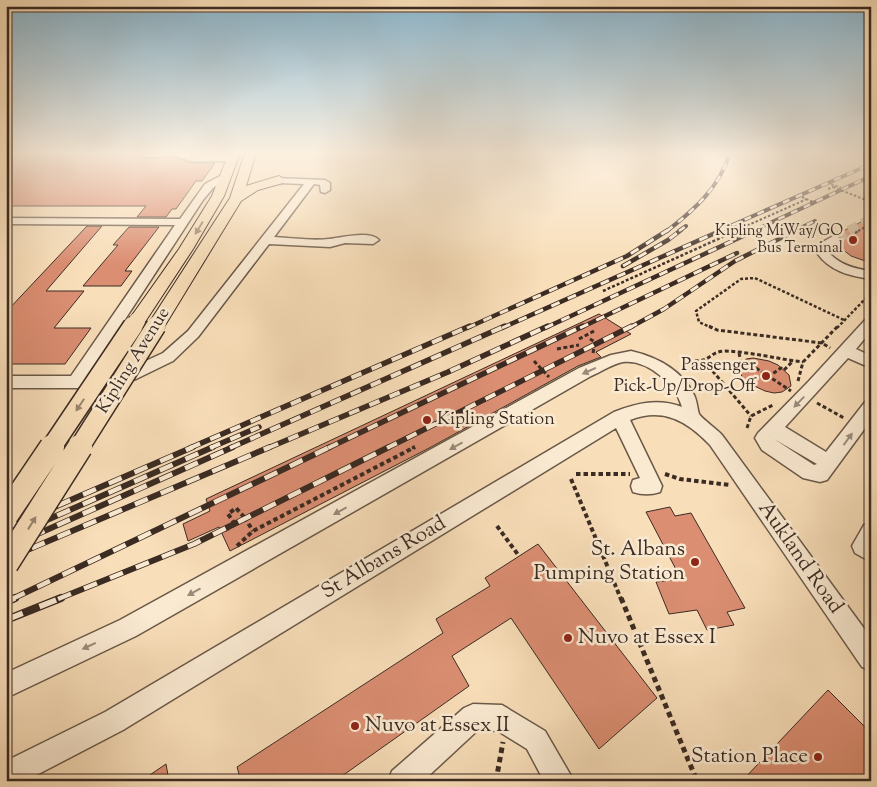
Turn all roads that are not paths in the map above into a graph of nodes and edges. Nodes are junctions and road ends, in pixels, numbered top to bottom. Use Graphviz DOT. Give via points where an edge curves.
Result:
graph roads {
  1 [pos="207,190"];
  2 [pos="220,190"];
  3 [pos="239,190"];
  4 [pos="250,190"];
  5 [pos="304,190"];
  6 [pos="236,198"];
  7 [pos="6,222"];
  8 [pos="183,222"];
  9 [pos="835,239"];
  10 [pos="266,240"];
  11 [pos="371,243"];
  12 [pos="871,275"];
  13 [pos="147,322"];
  14 [pos="871,322"];
  15 [pos="849,346"];
  16 [pos="871,351"];
  17 [pos="871,363"];
  18 [pos="76,381"];
  19 [pos="6,382"];
  20 [pos="871,407"];
  21 [pos="620,416"];
  22 [pos="691,417"];
  23 [pos="747,483"];
  24 [pos="640,486"];
  25 [pos="6,515"];
  26 [pos="871,532"];
  27 [pos="871,552"];
  28 [pos="6,564"];
  29 [pos="871,658"];
  30 [pos="6,686"];
  31 [pos="6,776"];
  32 [pos="402,781"];
  33 [pos="560,781"];
  1 -- 8 [label="street, Kipling Avenue"];
  2 -- 13 [label="main road, Kipling Avenue, one-way"];
  3 -- 6 [label="main road, Kipling Avenue"];
  4 -- 6 [label="main road"];
  5 -- 10 [label="street"];
  6 -- 13 [label="main road, Kipling Avenue"];
  7 -- 8 [label="street"];
  8 -- 18 [label="street, Kipling Avenue"];
  9 -- 12 [label="street" via="825,246 823,254 827,259 846,270"];
  10 -- 11 [label="street" via="330,243 338,247"];
  10 -- 18 [label="street" via="193,334 168,357 130,376 102,382"];
  13 -- 25 [label="main road, Kipling Avenue, one-way, bridge"];
  28 -- 13 [label="main road, Kipling Avenue, one-way, bridge"];
  14 -- 15 [label="street"];
  15 -- 16 [label="street"];
  15 -- 17 [label="street"];
  15 -- 20 [label="street, one-way" via="773,429 830,463"];
  18 -- 19 [label="street"];
  21 -- 22 [label="street, St Albans Road" via="650,408 676,411"];
  21 -- 24 [label="street" via="653,486"];
  21 -- 31 [label="street, St Albans Road" via="114,721"];
  22 -- 23 [label="street, St Albans Road" via="716,440"];
  22 -- 30 [label="street, one-way" via="691,406 670,375 646,360 622,357 585,372 128,628"];
  23 -- 29 [label="street, Aukland Road"];
  26 -- 27 [label="street" via="862,546"];
  32 -- 33 [label="street" via="474,717 502,718 536,740"];
}
